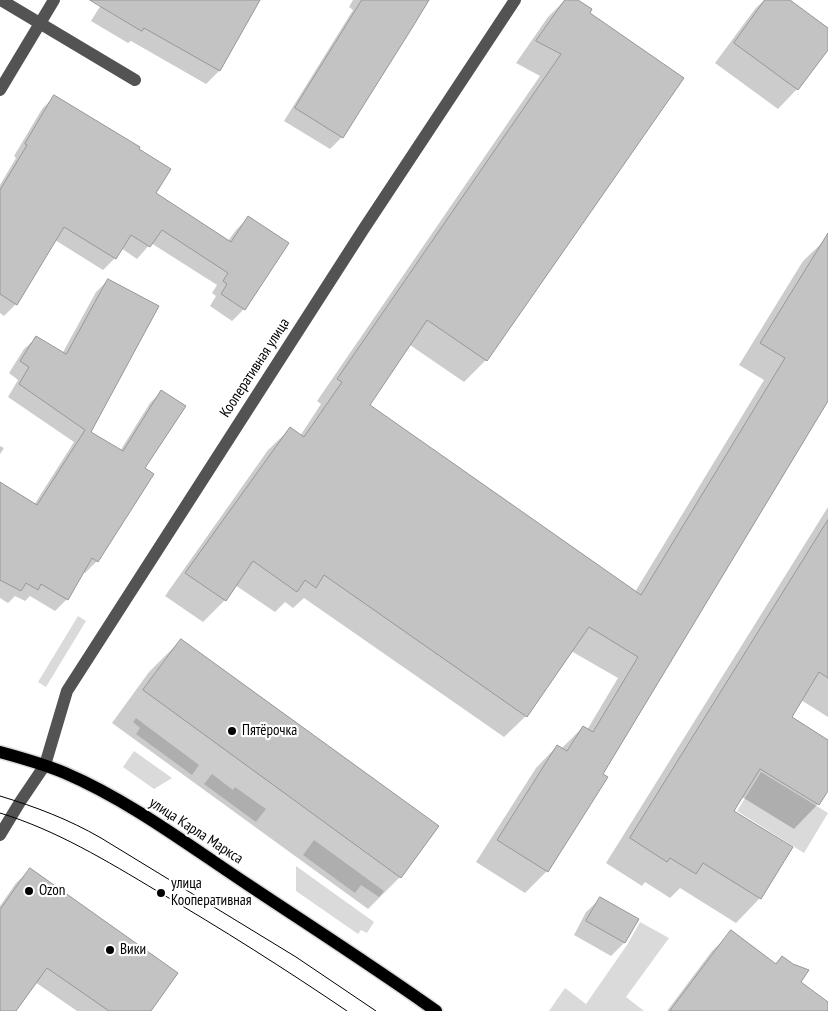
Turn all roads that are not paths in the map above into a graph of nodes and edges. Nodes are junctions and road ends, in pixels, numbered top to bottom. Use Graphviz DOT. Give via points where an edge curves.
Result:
graph roads {
  1 [pos="1,0"];
  2 [pos="54,0"];
  3 [pos="515,0"];
  4 [pos="40,23"];
  5 [pos="135,80"];
  6 [pos="0,90"];
  7 [pos="0,752"];
  8 [pos="46,765"];
  9 [pos="0,835"];
  10 [pos="436,1011"];
  1 -- 4 [label="street"];
  2 -- 4 [label="street"];
  3 -- 8 [label="street, Кооперативная улица" via="67,691"];
  4 -- 5 [label="street"];
  4 -- 6 [label="street"];
  7 -- 8 [label="main road, улица Карла Маркса"];
  8 -- 9 [label="street, Кооперативная улица"];
  8 -- 10 [label="main road, улица Карла Маркса" via="143,814"];
}
